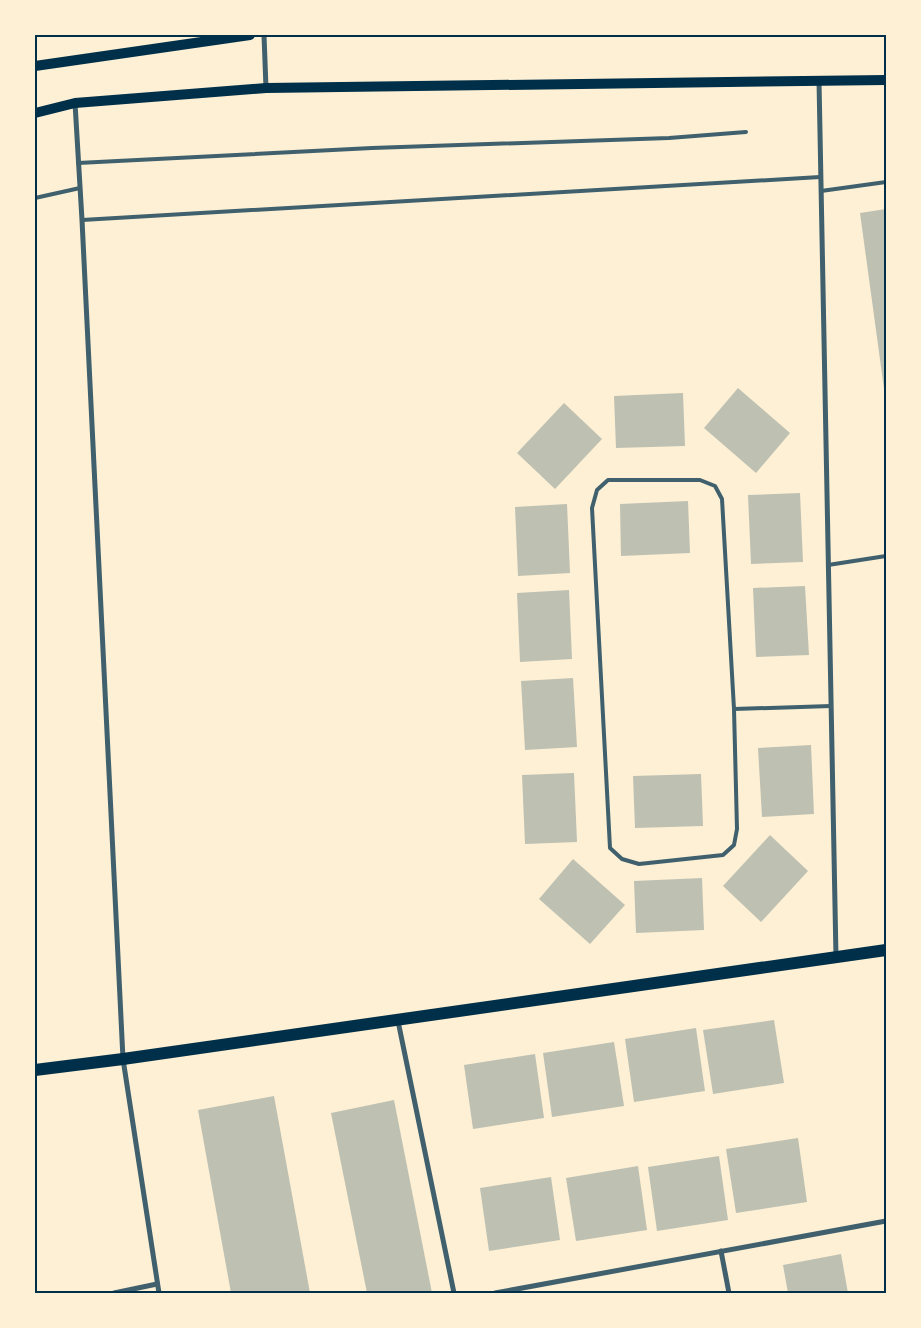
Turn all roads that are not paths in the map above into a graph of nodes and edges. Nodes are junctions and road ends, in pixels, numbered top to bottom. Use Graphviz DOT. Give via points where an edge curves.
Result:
graph roads {
  1 [pos="250,35"];
  2 [pos="264,35"];
  3 [pos="35,66"];
  4 [pos="886,80"];
  5 [pos="819,81"];
  6 [pos="266,88"];
  7 [pos="75,103"];
  8 [pos="35,112"];
  9 [pos="746,132"];
  10 [pos="78,163"];
  11 [pos="820,177"];
  12 [pos="886,182"];
  13 [pos="80,188"];
  14 [pos="821,191"];
  15 [pos="35,198"];
  16 [pos="82,220"];
  17 [pos="886,556"];
  18 [pos="828,565"];
  19 [pos="831,706"];
  20 [pos="734,709"];
  21 [pos="886,950"];
  22 [pos="836,957"];
  23 [pos="398,1020"];
  24 [pos="123,1059"];
  25 [pos="35,1070"];
  26 [pos="886,1221"];
  27 [pos="721,1251"];
  28 [pos="157,1284"];
  29 [pos="114,1293"];
  30 [pos="159,1293"];
  31 [pos="454,1293"];
  32 [pos="495,1293"];
  33 [pos="729,1293"];
  1 -- 3 [label="main road"];
  2 -- 6 [label="street"];
  4 -- 5 [label="main road"];
  5 -- 6 [label="main road"];
  5 -- 11 [label="street"];
  6 -- 7 [label="main road"];
  7 -- 8 [label="main road"];
  7 -- 10 [label="street"];
  9 -- 10 [label="lane"];
  10 -- 13 [label="street"];
  11 -- 14 [label="street"];
  11 -- 16 [label="lane"];
  12 -- 14 [label="lane"];
  13 -- 15 [label="lane"];
  13 -- 16 [label="street"];
  14 -- 18 [label="street"];
  16 -- 24 [label="street"];
  17 -- 18 [label="lane"];
  18 -- 19 [label="street"];
  19 -- 20 [label="lane"];
  19 -- 22 [label="street"];
  20 -- 20 [label="lane" via="737,829 734,845 723,855 639,864 622,859 610,848 592,508 598,490 608,480 700,480 715,486 722,499"];
  21 -- 22 [label="main road"];
  22 -- 23 [label="main road"];
  23 -- 24 [label="main road"];
  23 -- 31 [label="street"];
  24 -- 25 [label="main road"];
  24 -- 28 [label="street"];
  26 -- 27 [label="street"];
  27 -- 32 [label="street"];
  27 -- 33 [label="street"];
  28 -- 29 [label="street"];
  28 -- 30 [label="street"];
}
